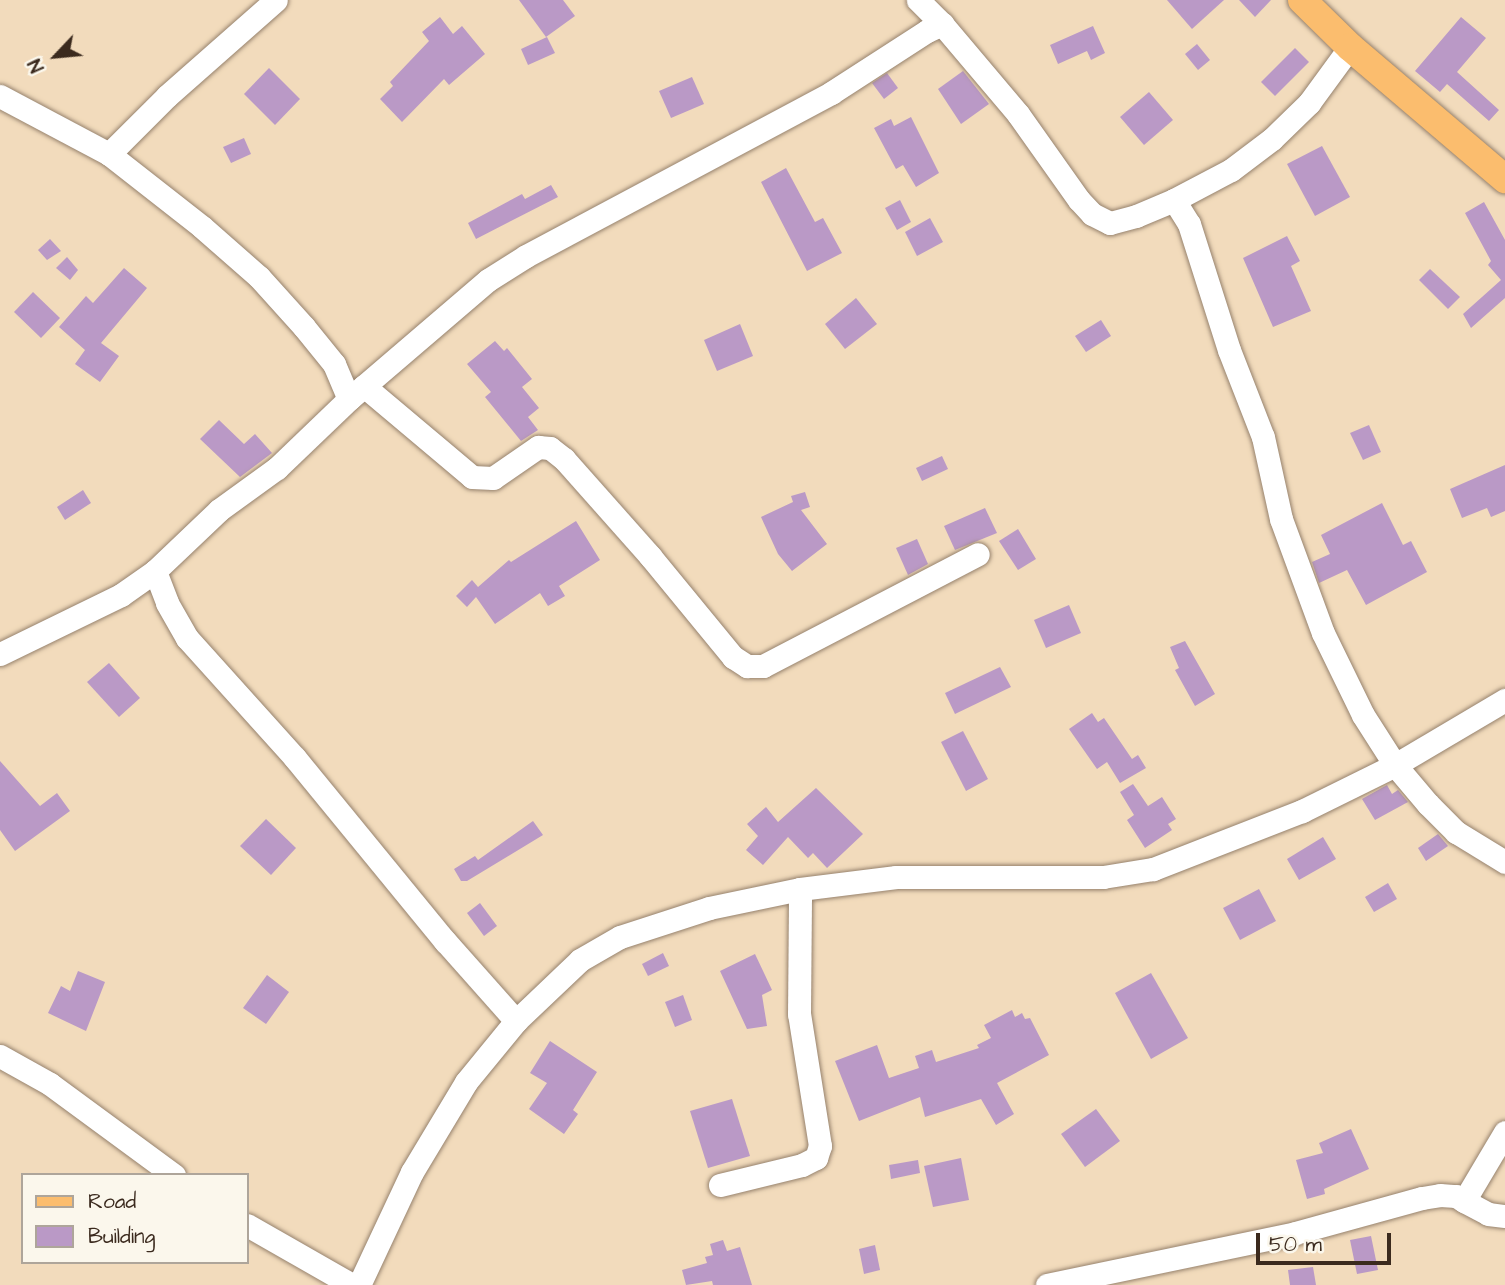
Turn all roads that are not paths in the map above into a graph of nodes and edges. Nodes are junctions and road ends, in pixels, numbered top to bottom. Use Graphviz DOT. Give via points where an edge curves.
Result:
graph roads {
  1 [pos="276,0"];
  2 [pos="918,0"];
  3 [pos="1302,0"];
  4 [pos="942,24"];
  5 [pos="1350,47"];
  6 [pos="0,96"];
  7 [pos="109,154"];
  8 [pos="1505,179"];
  9 [pos="1174,200"];
  10 [pos="356,392"];
  11 [pos="978,554"];
  12 [pos="155,571"];
  13 [pos="0,654"];
  14 [pos="1505,700"];
  15 [pos="1395,765"];
  16 [pos="1505,862"];
  17 [pos="800,890"];
  18 [pos="516,1021"];
  19 [pos="0,1056"];
  20 [pos="1505,1132"];
  21 [pos="171,1173"];
  22 [pos="720,1185"];
  23 [pos="1464,1201"];
  24 [pos="1505,1216"];
  25 [pos="248,1226"];
  26 [pos="352,1285"];
  27 [pos="359,1285"];
  28 [pos="1047,1285"];
  1 -- 7 [label="street"];
  2 -- 4 [label="street"];
  3 -- 5 [label="main road"];
  4 -- 9 [label="street" via="1018,114 1092,214 1110,223"];
  4 -- 10 [label="street" via="820,99 526,256 488,280"];
  5 -- 8 [label="main road"];
  5 -- 9 [label="street" via="1309,103 1272,139 1231,170"];
  6 -- 7 [label="street"];
  7 -- 10 [label="street" via="259,277"];
  9 -- 15 [label="street" via="1189,224 1229,350 1263,437 1282,519 1323,633 1363,715"];
  10 -- 11 [label="street" via="472,477 494,478 537,447 550,448 650,556 733,657 747,666 763,666"];
  10 -- 12 [label="street" via="277,468 219,510"];
  12 -- 13 [label="street" via="121,595"];
  12 -- 18 [label="street" via="187,638 295,758 444,942"];
  14 -- 15 [label="street"];
  15 -- 16 [label="street" via="1456,832"];
  15 -- 17 [label="street" via="1302,811 1153,869 1102,877 896,877"];
  17 -- 18 [label="street" via="709,908 621,937 580,960"];
  17 -- 22 [label="street" via="799,1014 820,1146 816,1158 802,1165"];
  18 -- 27 [label="street" via="441,1120"];
  19 -- 21 [label="street" via="50,1084"];
  20 -- 23 [label="street"];
  23 -- 24 [label="street" via="1488,1214"];
  23 -- 28 [label="street" via="1455,1196 1422,1198 1295,1233"];
  25 -- 26 [label="street"];
}
